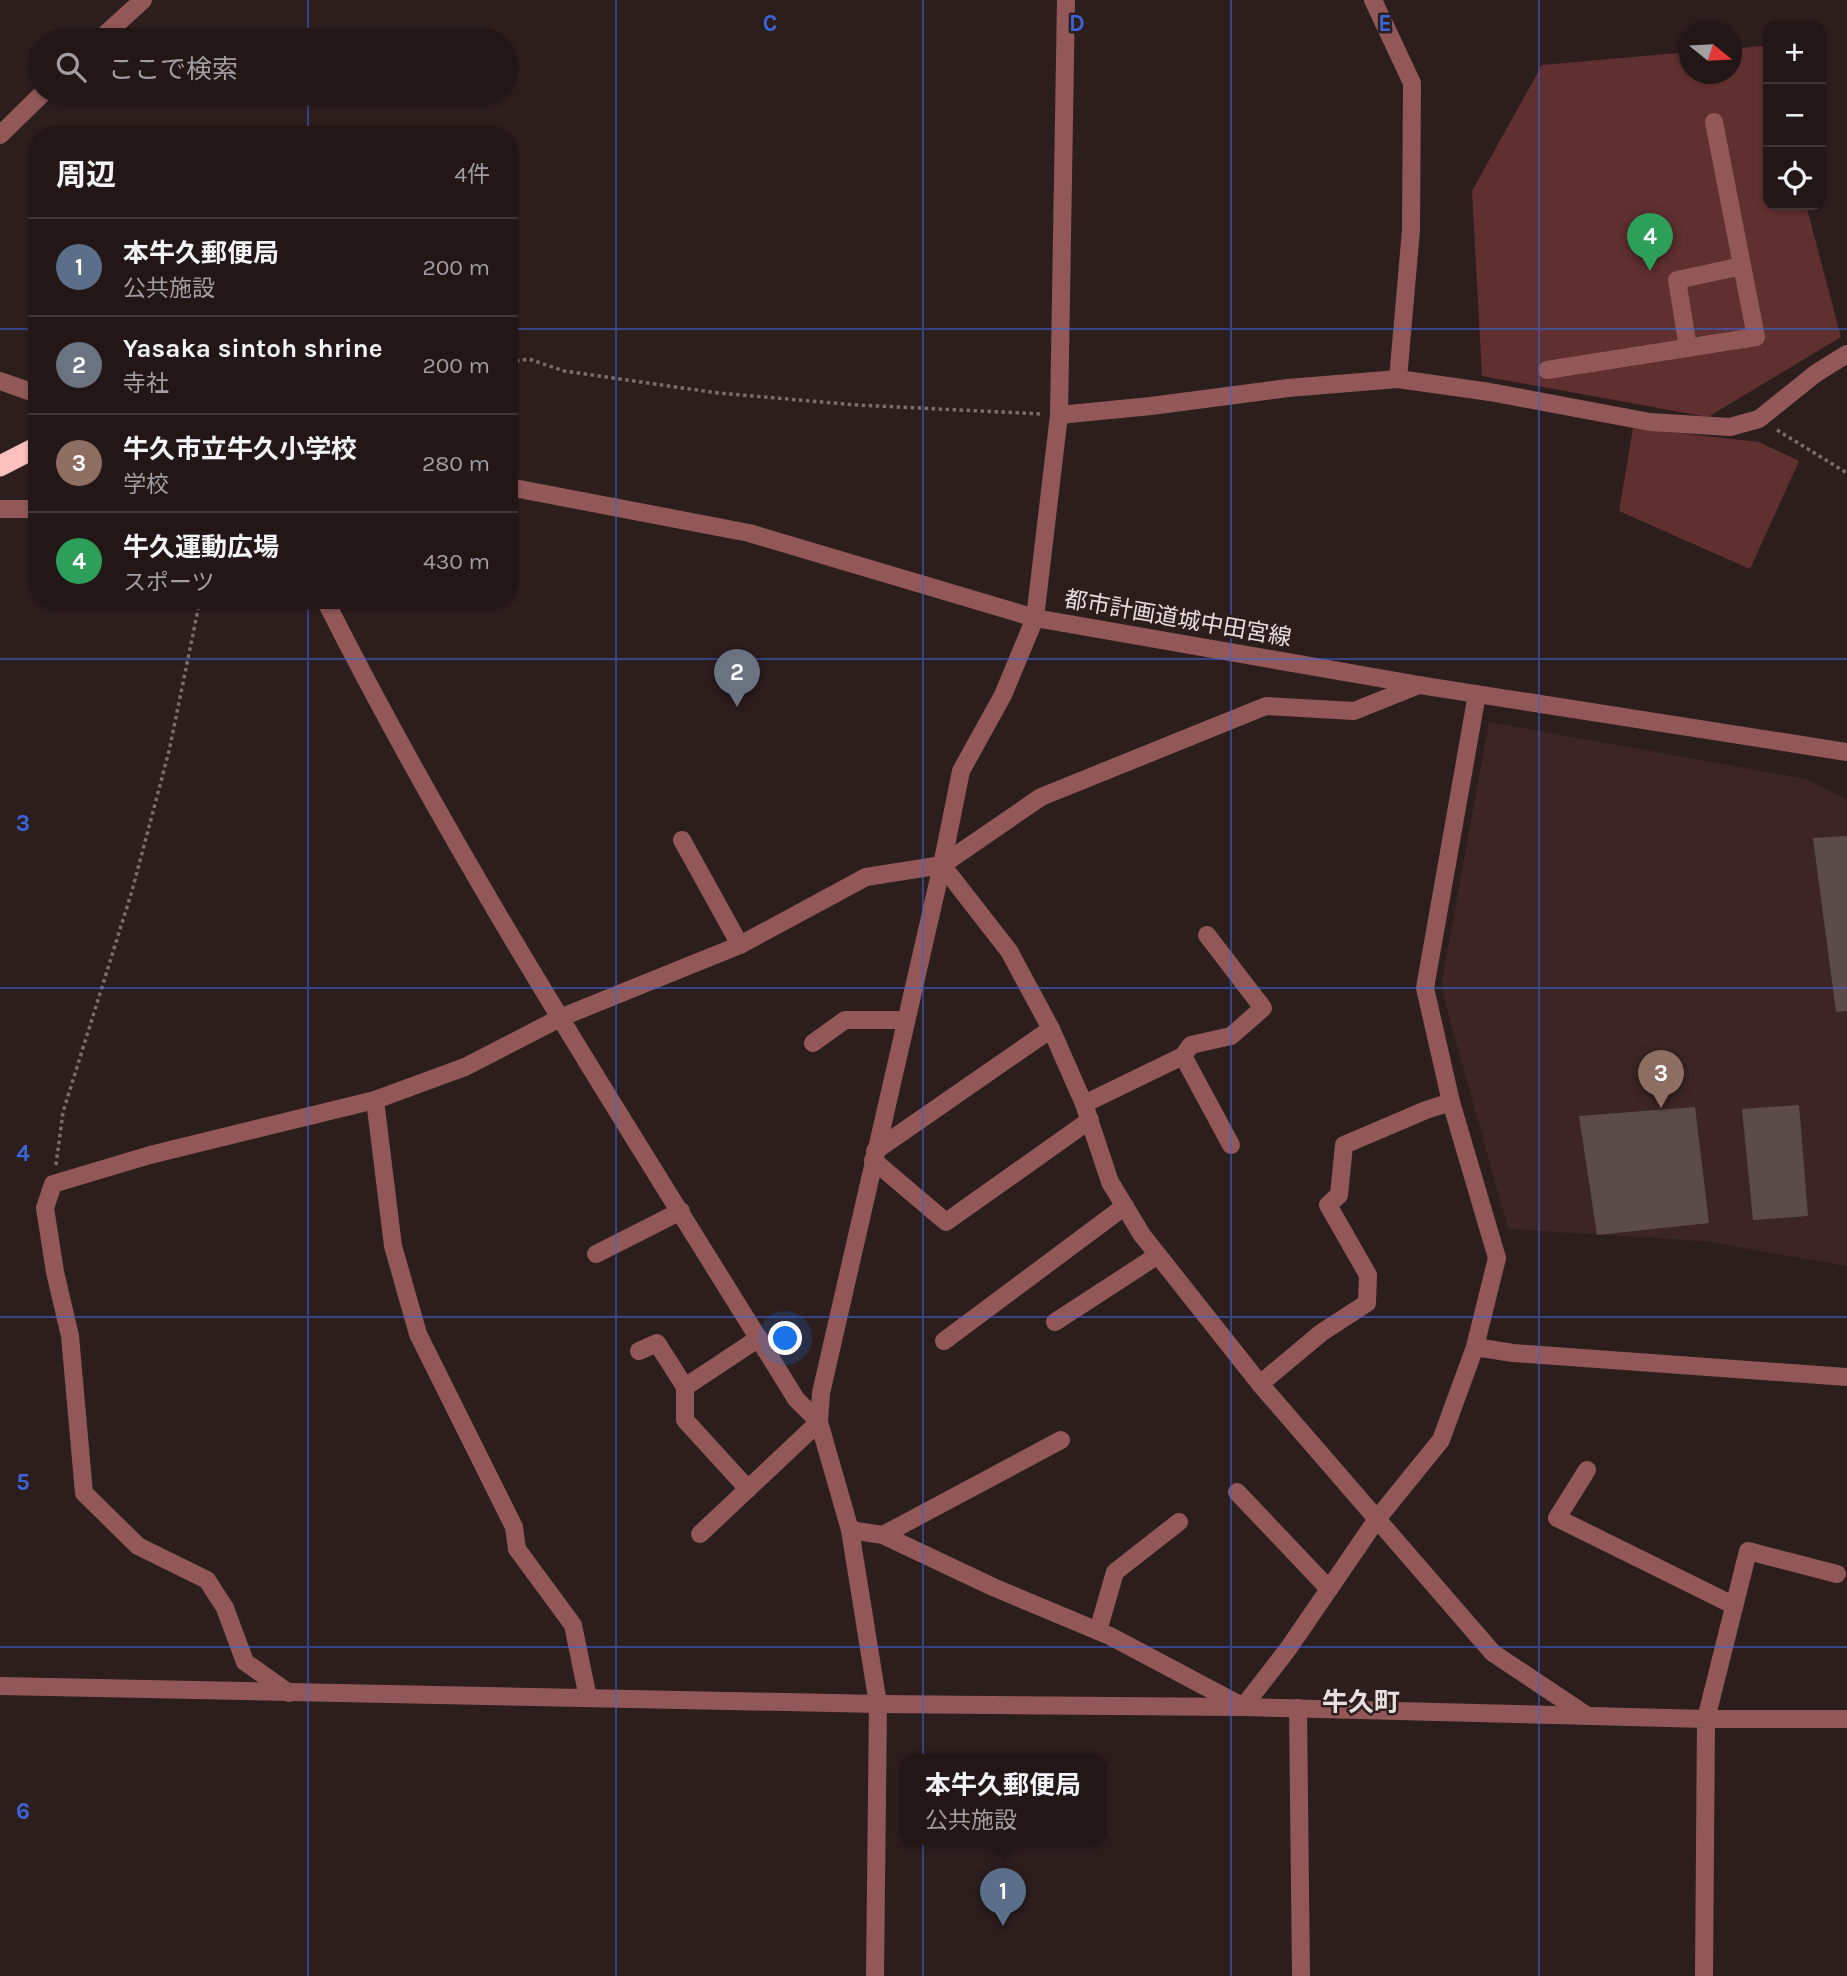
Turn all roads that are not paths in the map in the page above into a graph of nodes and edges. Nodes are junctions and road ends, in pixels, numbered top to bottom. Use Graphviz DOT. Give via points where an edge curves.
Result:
graph roads {
  1 [pos="144,0"];
  2 [pos="1066,0"];
  3 [pos="1373,0"];
  4 [pos="112,28"];
  5 [pos="31,105"];
  6 [pos="1714,122"];
  7 [pos="0,135"];
  8 [pos="1742,266"];
  9 [pos="1688,348"];
  10 [pos="1847,354"];
  11 [pos="1547,370"];
  12 [pos="1398,379"];
  13 [pos="0,380"];
  14 [pos="28,391"];
  15 [pos="1059,415"];
  16 [pos="28,452"];
  17 [pos="0,466"];
  18 [pos="518,489"];
  19 [pos="0,509"];
  20 [pos="28,509"];
  21 [pos="330,609"];
  22 [pos="1035,618"];
  23 [pos="1419,685"];
  24 [pos="1477,694"];
  25 [pos="1847,752"];
  26 [pos="682,841"];
  27 [pos="942,865"];
  28 [pos="1207,935"];
  29 [pos="740,946"];
  30 [pos="562,1017"];
  31 [pos="906,1020"];
  32 [pos="1051,1029"];
  33 [pos="813,1043"];
  34 [pos="1183,1056"];
  35 [pos="375,1100"];
  36 [pos="1451,1102"];
  37 [pos="1087,1112"];
  38 [pos="1231,1145"];
  39 [pos="874,1156"];
  40 [pos="1125,1206"];
  41 [pos="681,1211"];
  42 [pos="596,1254"];
  43 [pos="1158,1255"];
  44 [pos="1055,1322"];
  45 [pos="759,1338"];
  46 [pos="944,1341"];
  47 [pos="1475,1347"];
  48 [pos="639,1352"];
  49 [pos="1847,1377"];
  50 [pos="1260,1384"];
  51 [pos="685,1387"];
  52 [pos="819,1422"];
  53 [pos="1061,1440"];
  54 [pos="1587,1470"];
  55 [pos="748,1489"];
  56 [pos="1237,1492"];
  57 [pos="1377,1519"];
  58 [pos="1179,1522"];
  59 [pos="850,1530"];
  60 [pos="701,1534"];
  61 [pos="883,1535"];
  62 [pos="1837,1574"];
  63 [pos="1329,1589"];
  64 [pos="1733,1605"];
  65 [pos="1098,1630"];
  66 [pos="0,1686"];
  67 [pos="289,1693"];
  68 [pos="588,1698"];
  69 [pos="878,1704"];
  70 [pos="1243,1707"];
  71 [pos="1297,1708"];
  72 [pos="1587,1715"];
  73 [pos="1706,1719"];
  74 [pos="1847,1719"];
  75 [pos="875,1976"];
  76 [pos="1301,1976"];
  77 [pos="1704,1976"];
  1 -- 4 [label="street"];
  2 -- 15 [label="street"];
  3 -- 12 [label="street" via="1412,83 1411,230"];
  5 -- 7 [label="street"];
  6 -- 8 [label="street"];
  8 -- 9 [label="street" via="1677,280"];
  8 -- 9 [label="street" via="1756,337"];
  9 -- 11 [label="street"];
  10 -- 12 [label="street" via="1759,419 1730,427 1650,422"];
  12 -- 15 [label="street"];
  13 -- 14 [label="street"];
  15 -- 22 [label="street"];
  16 -- 17 [label="highway"];
  18 -- 22 [label="street, 都市計画道城中田宮線" via="749,533"];
  19 -- 20 [label="street"];
  21 -- 30 [label="street" via="486,894"];
  22 -- 23 [label="street, 都市計画道城中田宮線"];
  22 -- 27 [label="street" via="1003,695 961,771"];
  23 -- 24 [label="street, 都市計画道城中田宮線"];
  23 -- 27 [label="street" via="1354,712 1266,706 1041,797"];
  24 -- 25 [label="street, 都市計画道城中田宮線"];
  24 -- 36 [label="street" via="1425,988"];
  26 -- 29 [label="street"];
  27 -- 29 [label="street" via="866,877"];
  27 -- 31 [label="street"];
  27 -- 32 [label="street" via="1009,951"];
  28 -- 34 [label="street" via="1263,1008 1231,1037 1191,1045"];
  29 -- 30 [label="street"];
  30 -- 35 [label="street" via="465,1067"];
  30 -- 41 [label="street"];
  31 -- 33 [label="street" via="845,1020"];
  31 -- 39 [label="street"];
  32 -- 37 [label="street"];
  32 -- 39 [label="street"];
  34 -- 37 [label="street"];
  34 -- 38 [label="street"];
  35 -- 67 [label="street" via="150,1155 53,1184 45,1208 70,1336 84,1493 138,1546 207,1580 225,1608 245,1662"];
  35 -- 68 [label="street" via="393,1246 418,1334 514,1527 517,1549 573,1625"];
  36 -- 47 [label="street" via="1497,1258"];
  36 -- 50 [label="street" via="1344,1145 1339,1195 1328,1205 1368,1275 1367,1303 1321,1333"];
  37 -- 39 [label="street" via="946,1222"];
  37 -- 40 [label="street" via="1110,1182"];
  39 -- 52 [label="street" via="821,1393"];
  40 -- 43 [label="street"];
  40 -- 46 [label="street"];
  41 -- 42 [label="street"];
  41 -- 45 [label="street"];
  43 -- 44 [label="street"];
  43 -- 50 [label="street"];
  45 -- 51 [label="street"];
  45 -- 52 [label="street" via="796,1399"];
  47 -- 49 [label="street"];
  47 -- 57 [label="street" via="1441,1440"];
  48 -- 51 [label="street" via="657,1343"];
  50 -- 57 [label="street"];
  51 -- 55 [label="street" via="685,1420"];
  52 -- 55 [label="street"];
  52 -- 59 [label="street"];
  53 -- 61 [label="street"];
  54 -- 64 [label="street" via="1558,1518"];
  55 -- 60 [label="street"];
  56 -- 63 [label="street"];
  57 -- 63 [label="street"];
  57 -- 72 [label="street" via="1493,1653"];
  58 -- 65 [label="street" via="1115,1572"];
  59 -- 61 [label="street"];
  59 -- 69 [label="street"];
  61 -- 65 [label="street"];
  62 -- 64 [label="street" via="1748,1551"];
  63 -- 70 [label="street"];
  64 -- 73 [label="street"];
  65 -- 70 [label="street"];
  66 -- 67 [label="street"];
  67 -- 68 [label="street"];
  68 -- 69 [label="street"];
  69 -- 70 [label="street"];
  69 -- 75 [label="street"];
  70 -- 71 [label="street"];
  71 -- 72 [label="street"];
  71 -- 76 [label="street"];
  72 -- 73 [label="street"];
  73 -- 74 [label="street"];
  73 -- 77 [label="street"];
}
